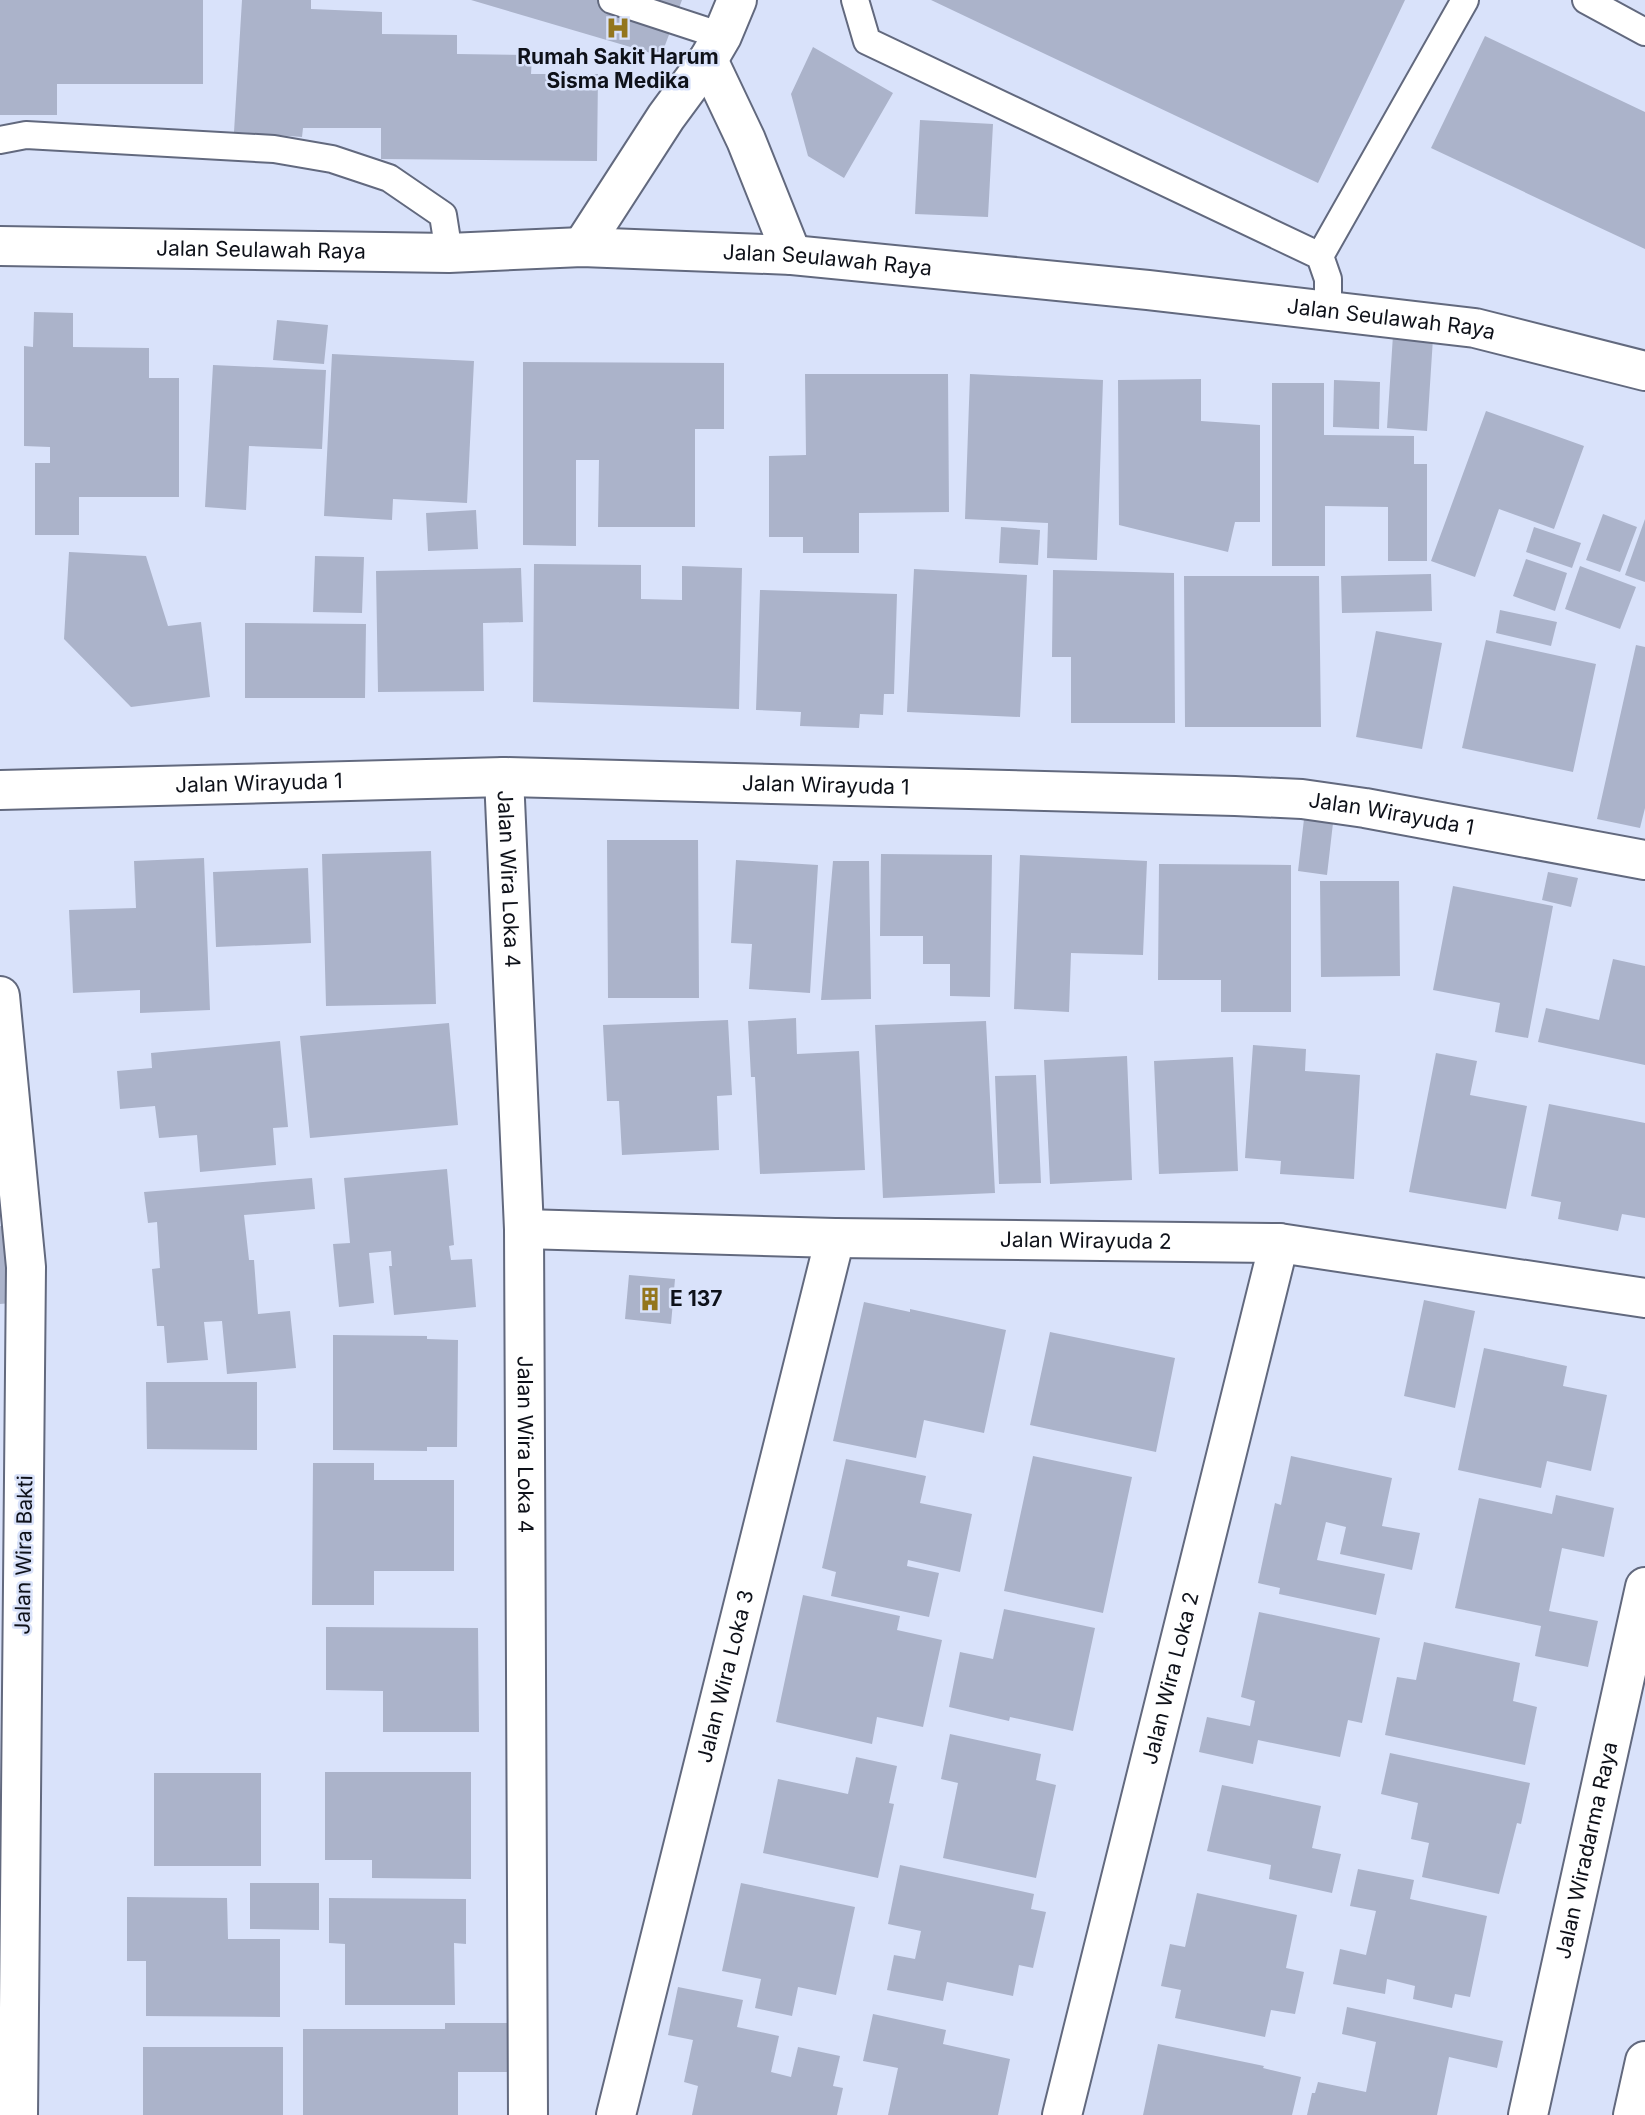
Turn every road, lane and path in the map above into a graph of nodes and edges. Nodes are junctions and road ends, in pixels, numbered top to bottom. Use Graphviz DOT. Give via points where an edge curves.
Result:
graph roads {
  1 [pos="737,0"];
  2 [pos="855,0"];
  3 [pos="1465,0"];
  4 [pos="1586,0"];
  5 [pos="621,1"];
  6 [pos="1645,32"];
  7 [pos="715,48"];
  8 [pos="0,139"];
  9 [pos="0,246"];
  10 [pos="582,247"];
  11 [pos="449,253"];
  12 [pos="792,255"];
  13 [pos="1320,256"];
  14 [pos="1328,312"];
  15 [pos="1645,371"];
  16 [pos="504,777"];
  17 [pos="0,790"];
  18 [pos="1645,860"];
  19 [pos="0,996"];
  20 [pos="524,1229"];
  21 [pos="835,1238"];
  22 [pos="1279,1243"];
  23 [pos="1645,1298"];
  24 [pos="1645,1587"];
  25 [pos="1645,2061"];
  26 [pos="18,2115"];
  27 [pos="528,2115"];
  28 [pos="616,2115"];
  29 [pos="1062,2115"];
  30 [pos="1528,2115"];
  31 [pos="1633,2115"];
  1 -- 7 [label="street"];
  2 -- 13 [label="lane" via="867,41"];
  3 -- 13 [label="lane"];
  4 -- 6 [label="lane"];
  5 -- 7 [label="lane"];
  7 -- 10 [label="street"];
  7 -- 12 [label="street"];
  8 -- 11 [label="lane" via="26,135 274,149 332,159 389,178 443,215"];
  9 -- 11 [label="street, Jalan Seulawah Raya"];
  10 -- 11 [label="street, Jalan Seulawah Raya"];
  10 -- 12 [label="street, Jalan Seulawah Raya"];
  12 -- 14 [label="street, Jalan Seulawah Raya"];
  13 -- 14 [label="lane" via="1328,279"];
  14 -- 15 [label="street, Jalan Seulawah Raya" via="1475,328"];
  16 -- 17 [label="street, Jalan Wirayuda 1"];
  16 -- 18 [label="street, Jalan Wirayuda 1" via="1302,799"];
  16 -- 20 [label="street, Jalan Wira Loka 4"];
  19 -- 26 [label="street, Jalan Wira Bakti" via="26,1267"];
  20 -- 21 [label="street, Jalan Wirayuda 2"];
  20 -- 27 [label="street, Jalan Wira Loka 4"];
  21 -- 22 [label="street, Jalan Wirayuda 2"];
  21 -- 28 [label="street, Jalan Wira Loka 3"];
  22 -- 23 [label="street, Jalan Wirayuda 2"];
  22 -- 29 [label="street, Jalan Wira Loka 2"];
  24 -- 30 [label="street, Jalan Wiradarma Raya"];
  25 -- 31 [label="street"];
}
